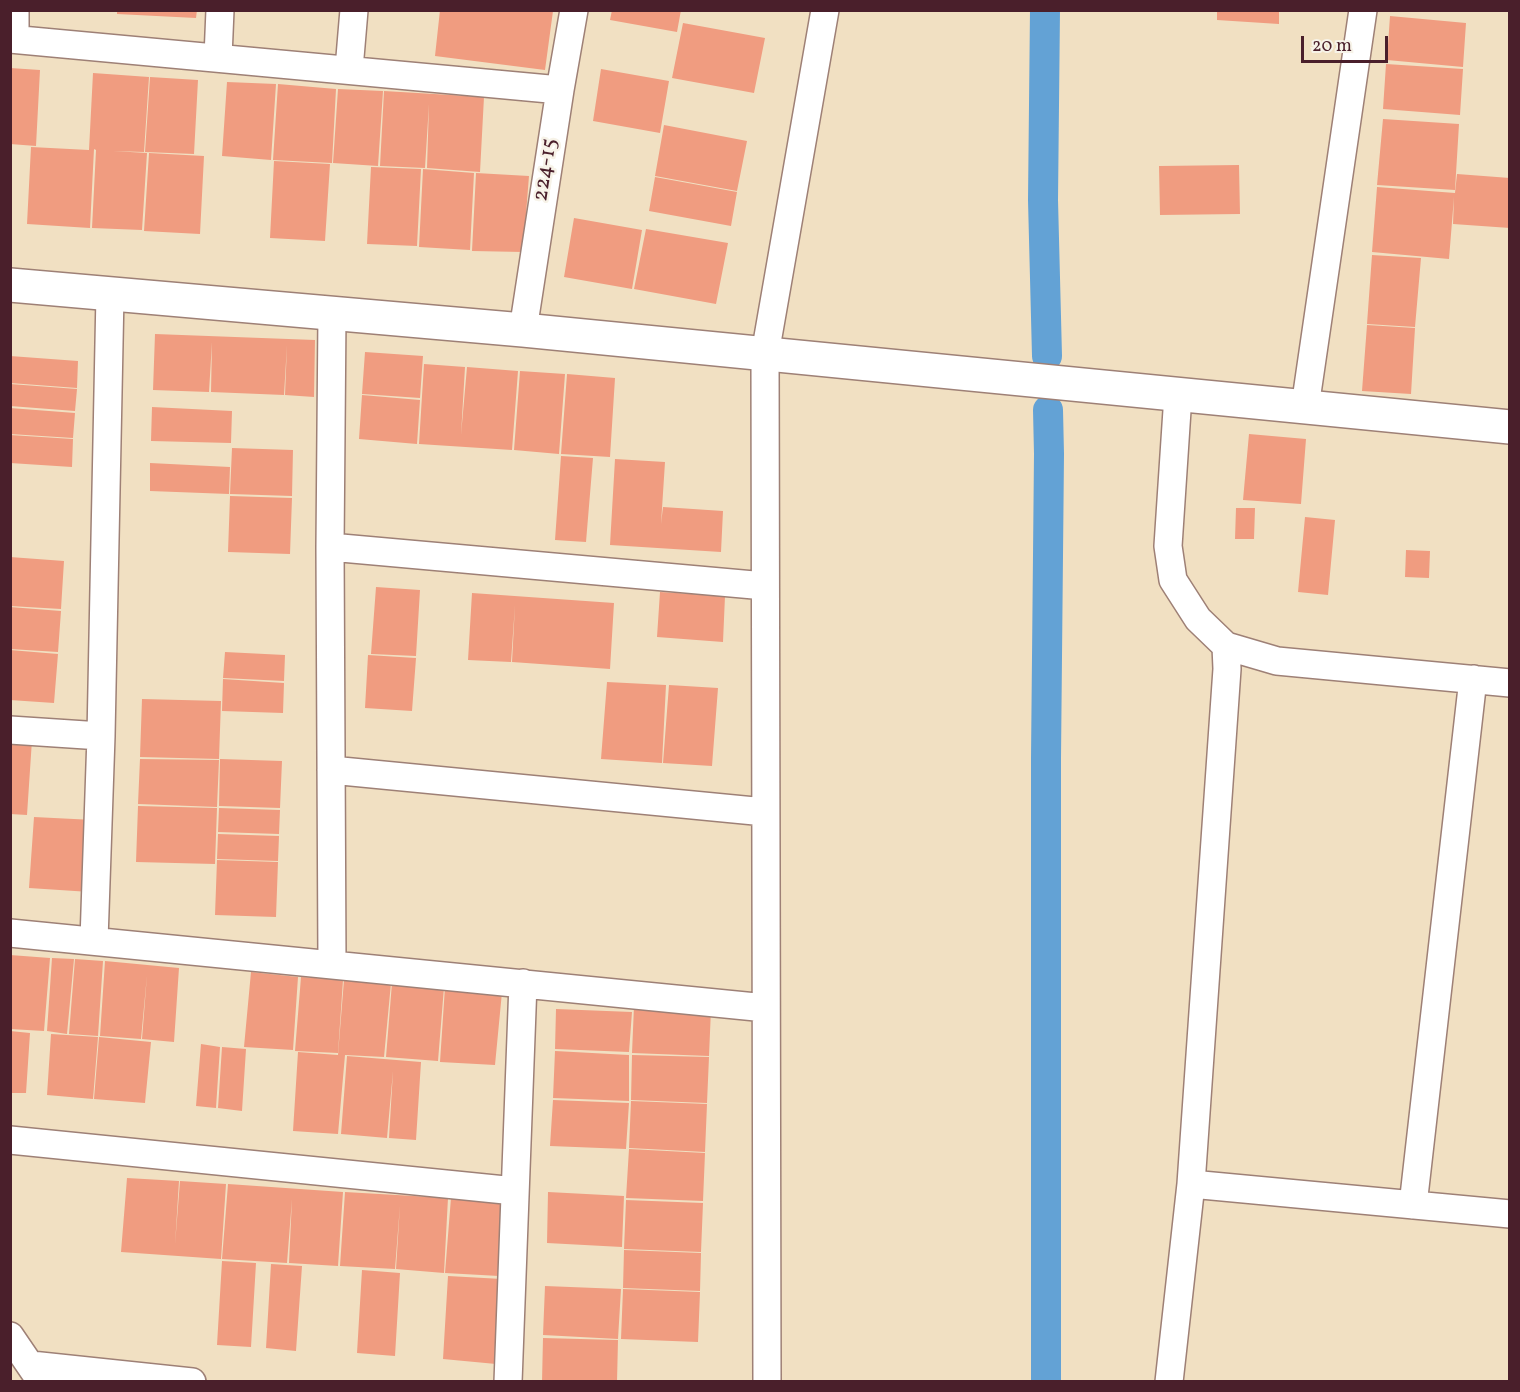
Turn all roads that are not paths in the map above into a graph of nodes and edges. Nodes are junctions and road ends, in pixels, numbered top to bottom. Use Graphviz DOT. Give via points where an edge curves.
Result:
graph roads {
  1 [pos="15,10"];
  2 [pos="220,10"];
  3 [pos="354,10"];
  4 [pos="574,10"];
  5 [pos="825,10"];
  6 [pos="1363,10"];
  7 [pos="13,39"];
  8 [pos="218,57"];
  9 [pos="349,69"];
  10 [pos="560,90"];
  11 [pos="10,285"];
  12 [pos="110,294"];
  13 [pos="332,314"];
  14 [pos="523,330"];
  15 [pos="765,354"];
  16 [pos="1178,395"];
  17 [pos="1305,407"];
  18 [pos="1509,427"];
  19 [pos="330,547"];
  20 [pos="765,586"];
  21 [pos="1226,646"];
  22 [pos="1473,679"];
  23 [pos="1509,683"];
  24 [pos="10,730"];
  25 [pos="101,736"];
  26 [pos="331,770"];
  27 [pos="765,812"];
  28 [pos="10,933"];
  29 [pos="94,940"];
  30 [pos="332,964"];
  31 [pos="523,983"];
  32 [pos="766,1008"];
  33 [pos="10,1140"];
  34 [pos="1191,1184"];
  35 [pos="515,1191"];
  36 [pos="1413,1205"];
  37 [pos="1509,1214"];
  38 [pos="10,1336"];
  39 [pos="36,1373"];
  40 [pos="192,1382"];
  41 [pos="508,1382"];
  42 [pos="767,1382"];
  43 [pos="1169,1382"];
  1 -- 7 [label="street"];
  2 -- 8 [label="street"];
  3 -- 9 [label="street"];
  4 -- 10 [label="street, 224-15"];
  5 -- 15 [label="street"];
  6 -- 17 [label="street"];
  7 -- 8 [label="street"];
  8 -- 9 [label="street"];
  9 -- 10 [label="street"];
  10 -- 14 [label="street, 224-15"];
  11 -- 12 [label="street"];
  12 -- 13 [label="street"];
  12 -- 25 [label="street"];
  13 -- 14 [label="street"];
  13 -- 19 [label="street"];
  14 -- 15 [label="street"];
  15 -- 16 [label="street"];
  15 -- 20 [label="street"];
  16 -- 17 [label="street"];
  16 -- 21 [label="street" via="1168,546 1173,580 1198,619"];
  17 -- 18 [label="street"];
  19 -- 20 [label="street"];
  19 -- 26 [label="street"];
  20 -- 27 [label="street"];
  21 -- 22 [label="street" via="1277,661"];
  21 -- 34 [label="street"];
  22 -- 23 [label="street"];
  22 -- 36 [label="street"];
  24 -- 25 [label="street"];
  25 -- 29 [label="street"];
  26 -- 27 [label="street"];
  26 -- 30 [label="street"];
  27 -- 32 [label="street"];
  28 -- 29 [label="street"];
  29 -- 30 [label="street"];
  30 -- 31 [label="street"];
  31 -- 32 [label="street"];
  31 -- 35 [label="street"];
  32 -- 42 [label="street"];
  33 -- 35 [label="street"];
  34 -- 36 [label="street"];
  34 -- 43 [label="street"];
  35 -- 41 [label="street"];
  36 -- 37 [label="street"];
  38 -- 39 [label="street"];
  39 -- 40 [label="street"];
}
